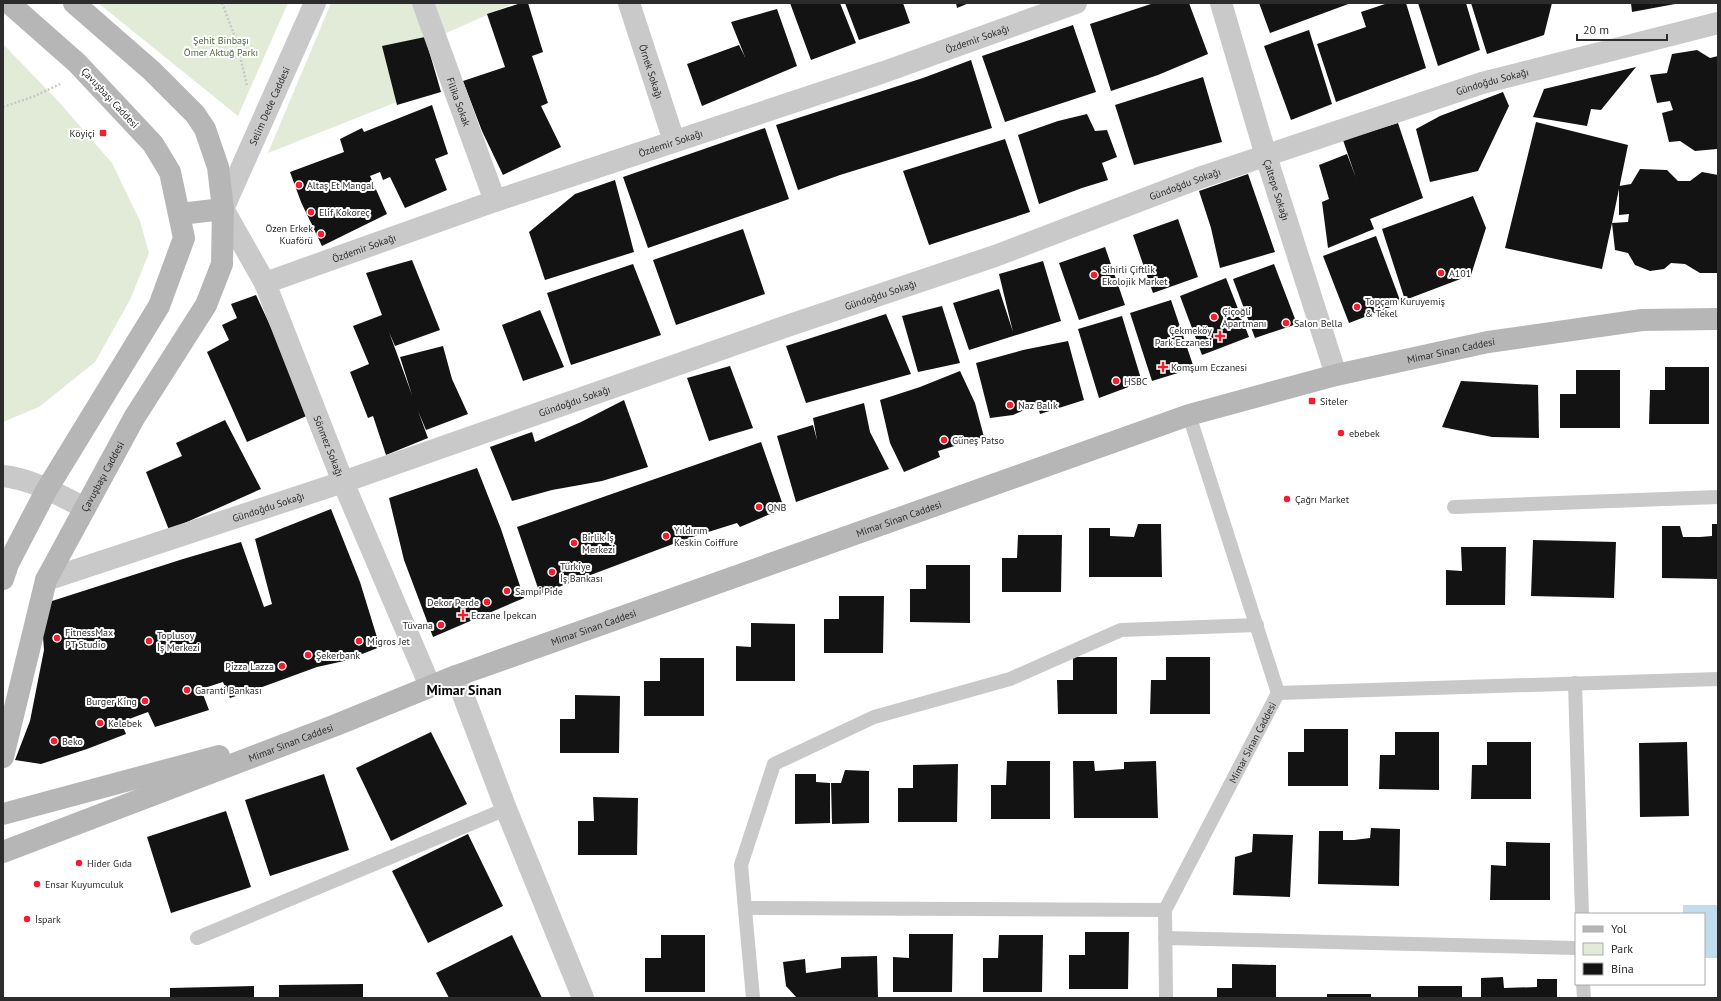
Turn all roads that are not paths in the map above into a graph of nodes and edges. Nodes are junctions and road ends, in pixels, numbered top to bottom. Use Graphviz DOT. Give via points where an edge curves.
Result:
graph roads {
  1 [pos="9,3"];
  2 [pos="74,3"];
  3 [pos="315,3"];
  4 [pos="423,3"];
  5 [pos="629,3"];
  6 [pos="1076,3"];
  7 [pos="1221,3"];
  8 [pos="1718,23"];
  9 [pos="674,141"];
  10 [pos="1266,156"];
  11 [pos="495,201"];
  12 [pos="223,209"];
  13 [pos="180,214"];
  14 [pos="265,283"];
  15 [pos="1718,319"];
  16 [pos="1336,375"];
  17 [pos="1189,415"];
  18 [pos="3,476"];
  19 [pos="343,482"];
  20 [pos="47,489"];
  21 [pos="1718,497"];
  22 [pos="85,508"];
  23 [pos="1454,508"];
  24 [pos="3,579"];
  25 [pos="46,580"];
  26 [pos="1257,625"];
  27 [pos="456,676"];
  28 [pos="1718,679"];
  29 [pos="1576,683"];
  30 [pos="430,686"];
  31 [pos="1278,693"];
  32 [pos="336,725"];
  33 [pos="3,757"];
  34 [pos="506,809"];
  35 [pos="3,814"];
  36 [pos="3,852"];
  37 [pos="745,908"];
  38 [pos="1165,910"];
  39 [pos="1582,913"];
  40 [pos="197,938"];
  41 [pos="1165,938"];
  42 [pos="1575,948"];
  43 [pos="1583,985"];
  44 [pos="583,998"];
  45 [pos="753,998"];
  46 [pos="1166,998"];
  47 [pos="1584,998"];
  1 -- 13 [label="main road, Çavuşbaşı Caddesi" via="77,64 153,144 170,172"];
  2 -- 12 [label="main road, Çavuşbaşı Caddesi" via="152,71 195,114 205,129 218,168"];
  3 -- 12 [label="street, Selim Dede Caddesi"];
  4 -- 11 [label="street, Filika Sokak"];
  5 -- 9 [label="street, Örnek Sokağı"];
  6 -- 9 [label="street, Özdemir Sokağı" via="884,72"];
  7 -- 10 [label="street, Çaltepe Sokağı"];
  8 -- 10 [label="street, Gündoğdu Sokağı" via="1482,83"];
  9 -- 11 [label="street, Özdemir Sokağı"];
  10 -- 16 [label="street, Çaltepe Sokağı"];
  10 -- 19 [label="street, Gündoğdu Sokağı" via="1199,178 995,256 772,331"];
  11 -- 14 [label="street, Özdemir Sokağı"];
  12 -- 13 [label="main road"];
  12 -- 14 [label="street, Sönmez Sokağı"];
  12 -- 22 [label="main road, Çavuşbaşı Caddesi" via="222,264 206,305 134,418"];
  13 -- 20 [label="main road, Çavuşbaşı Caddesi" via="184,238 159,306"];
  14 -- 19 [label="street, Sönmez Sokağı"];
  15 -- 16 [label="main road, Mimar Sinan Caddesi" via="1642,320 1488,342"];
  16 -- 17 [label="main road, Mimar Sinan Caddesi"];
  17 -- 26 [label="lane, Mimar Sinan Caddesi"];
  17 -- 27 [label="main road, Mimar Sinan Caddesi"];
  18 -- 20 [label="street"];
  19 -- 25 [label="street, Gündoğdu Sokağı"];
  19 -- 30 [label="street, Sönmez Sokağı"];
  20 -- 22 [label="street"];
  20 -- 24 [label="main road, Çavuşbaşı Caddesi" via="8,564"];
  21 -- 23 [label="lane"];
  22 -- 25 [label="main road, Çavuşbaşı Caddesi"];
  25 -- 33 [label="main road, Çavuşbaşı Caddesi"];
  26 -- 31 [label="lane, Mimar Sinan Caddesi"];
  26 -- 37 [label="lane" via="1121,630 1010,679 874,717 774,764 742,865"];
  27 -- 30 [label="main road, Mimar Sinan Caddesi"];
  27 -- 34 [label="street"];
  28 -- 29 [label="lane"];
  29 -- 31 [label="lane"];
  29 -- 39 [label="lane"];
  30 -- 32 [label="main road, Mimar Sinan Caddesi"];
  31 -- 38 [label="lane, Mimar Sinan Caddesi"];
  32 -- 35 [label="main road"];
  32 -- 36 [label="main road, Mimar Sinan Caddesi"];
  34 -- 40 [label="lane"];
  34 -- 44 [label="street"];
  37 -- 38 [label="lane"];
  37 -- 45 [label="lane"];
  38 -- 41 [label="lane, Mimar Sinan Caddesi"];
  41 -- 42 [label="lane"];
  41 -- 46 [label="lane, Mimar Sinan Caddesi"];
  43 -- 47 [label="lane"];
}
